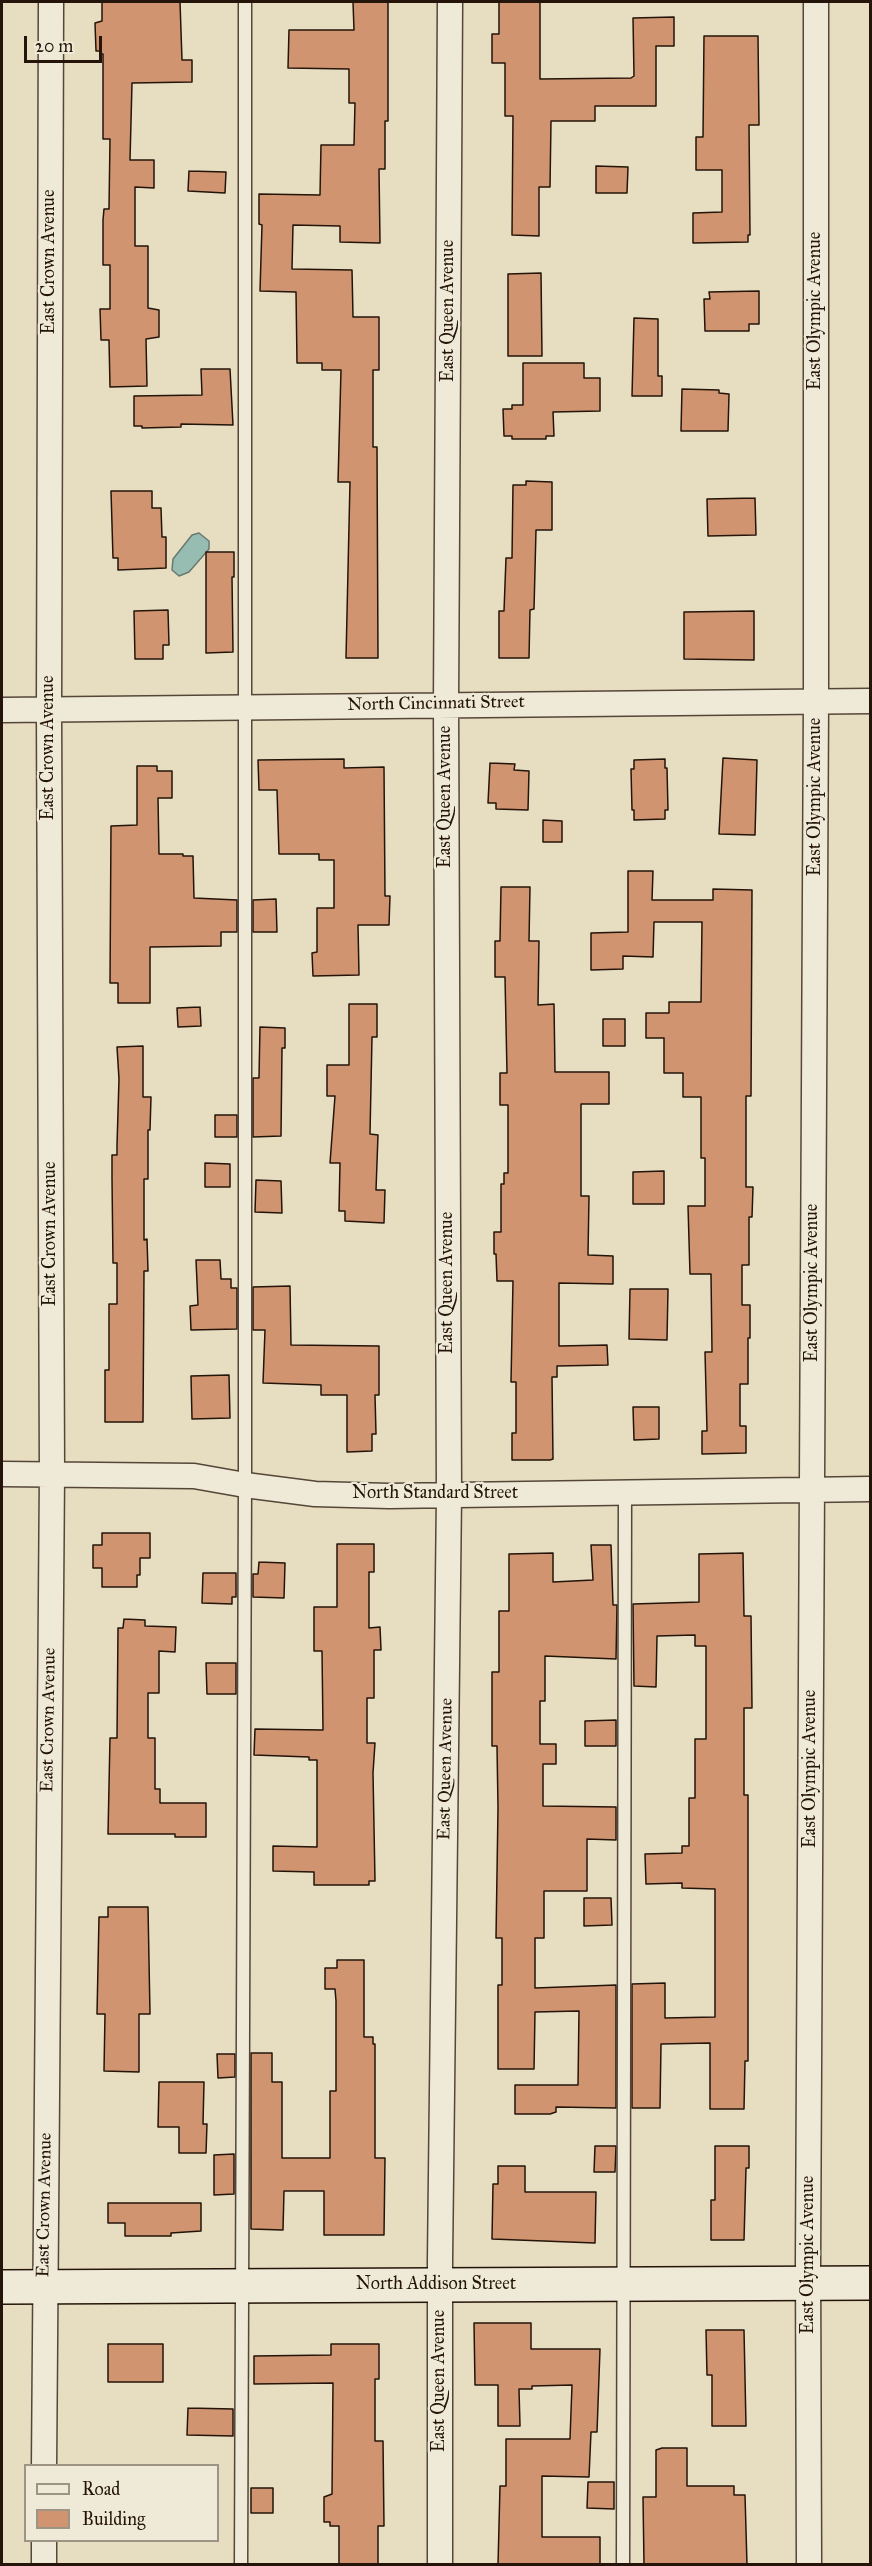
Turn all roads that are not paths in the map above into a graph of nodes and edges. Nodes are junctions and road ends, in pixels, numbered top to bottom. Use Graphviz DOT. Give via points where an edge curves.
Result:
graph roads {
  1 [pos="51,2"];
  2 [pos="245,2"];
  3 [pos="450,2"];
  4 [pos="816,2"];
  5 [pos="816,701"];
  6 [pos="870,701"];
  7 [pos="446,704"];
  8 [pos="244,706"];
  9 [pos="49,709"];
  10 [pos="2,710"];
  11 [pos="52,1473"];
  12 [pos="2,1474"];
  13 [pos="245,1485"];
  14 [pos="812,1489"];
  15 [pos="870,1489"];
  16 [pos="625,1493"];
  17 [pos="449,1495"];
  18 [pos="808,2283"];
  19 [pos="870,2283"];
  20 [pos="623,2284"];
  21 [pos="440,2285"];
  22 [pos="44,2286"];
  23 [pos="241,2286"];
  24 [pos="2,2287"];
  25 [pos="44,2464"];
  26 [pos="44,2542"];
  27 [pos="44,2565"];
  28 [pos="241,2565"];
  29 [pos="440,2565"];
  30 [pos="623,2565"];
  31 [pos="809,2565"];
  1 -- 9 [label="street, East Crown Avenue"];
  2 -- 8 [label="lane"];
  3 -- 7 [label="street, East Queen Avenue"];
  4 -- 5 [label="street, East Olympic Avenue"];
  5 -- 6 [label="street, North Cincinnati Street"];
  5 -- 7 [label="street, North Cincinnati Street"];
  5 -- 14 [label="street, East Olympic Avenue"];
  7 -- 8 [label="street, North Cincinnati Street"];
  7 -- 17 [label="street, East Queen Avenue"];
  8 -- 9 [label="street, North Cincinnati Street"];
  8 -- 13 [label="lane"];
  9 -- 10 [label="street, North Cincinnati Street"];
  9 -- 11 [label="street, East Crown Avenue"];
  11 -- 12 [label="street, North Standard Street"];
  11 -- 13 [label="street, North Standard Street" via="194,1476"];
  11 -- 22 [label="street, East Crown Avenue"];
  13 -- 17 [label="street, North Standard Street" via="315,1494"];
  13 -- 23 [label="lane"];
  14 -- 15 [label="street, North Standard Street"];
  14 -- 16 [label="street, North Standard Street"];
  14 -- 18 [label="street, East Olympic Avenue"];
  16 -- 17 [label="street, North Standard Street"];
  16 -- 20 [label="lane"];
  17 -- 21 [label="street, East Queen Avenue"];
  18 -- 19 [label="street, North Addison Street"];
  18 -- 20 [label="street, North Addison Street"];
  18 -- 31 [label="street, East Olympic Avenue"];
  20 -- 21 [label="street, North Addison Street"];
  20 -- 30 [label="lane"];
  21 -- 23 [label="street, North Addison Street"];
  21 -- 29 [label="street, East Queen Avenue"];
  22 -- 23 [label="street, North Addison Street"];
  22 -- 24 [label="street, North Addison Street"];
  22 -- 25 [label="street, East Crown Avenue"];
  23 -- 28 [label="lane"];
  26 -- 27 [label="street"];
}
